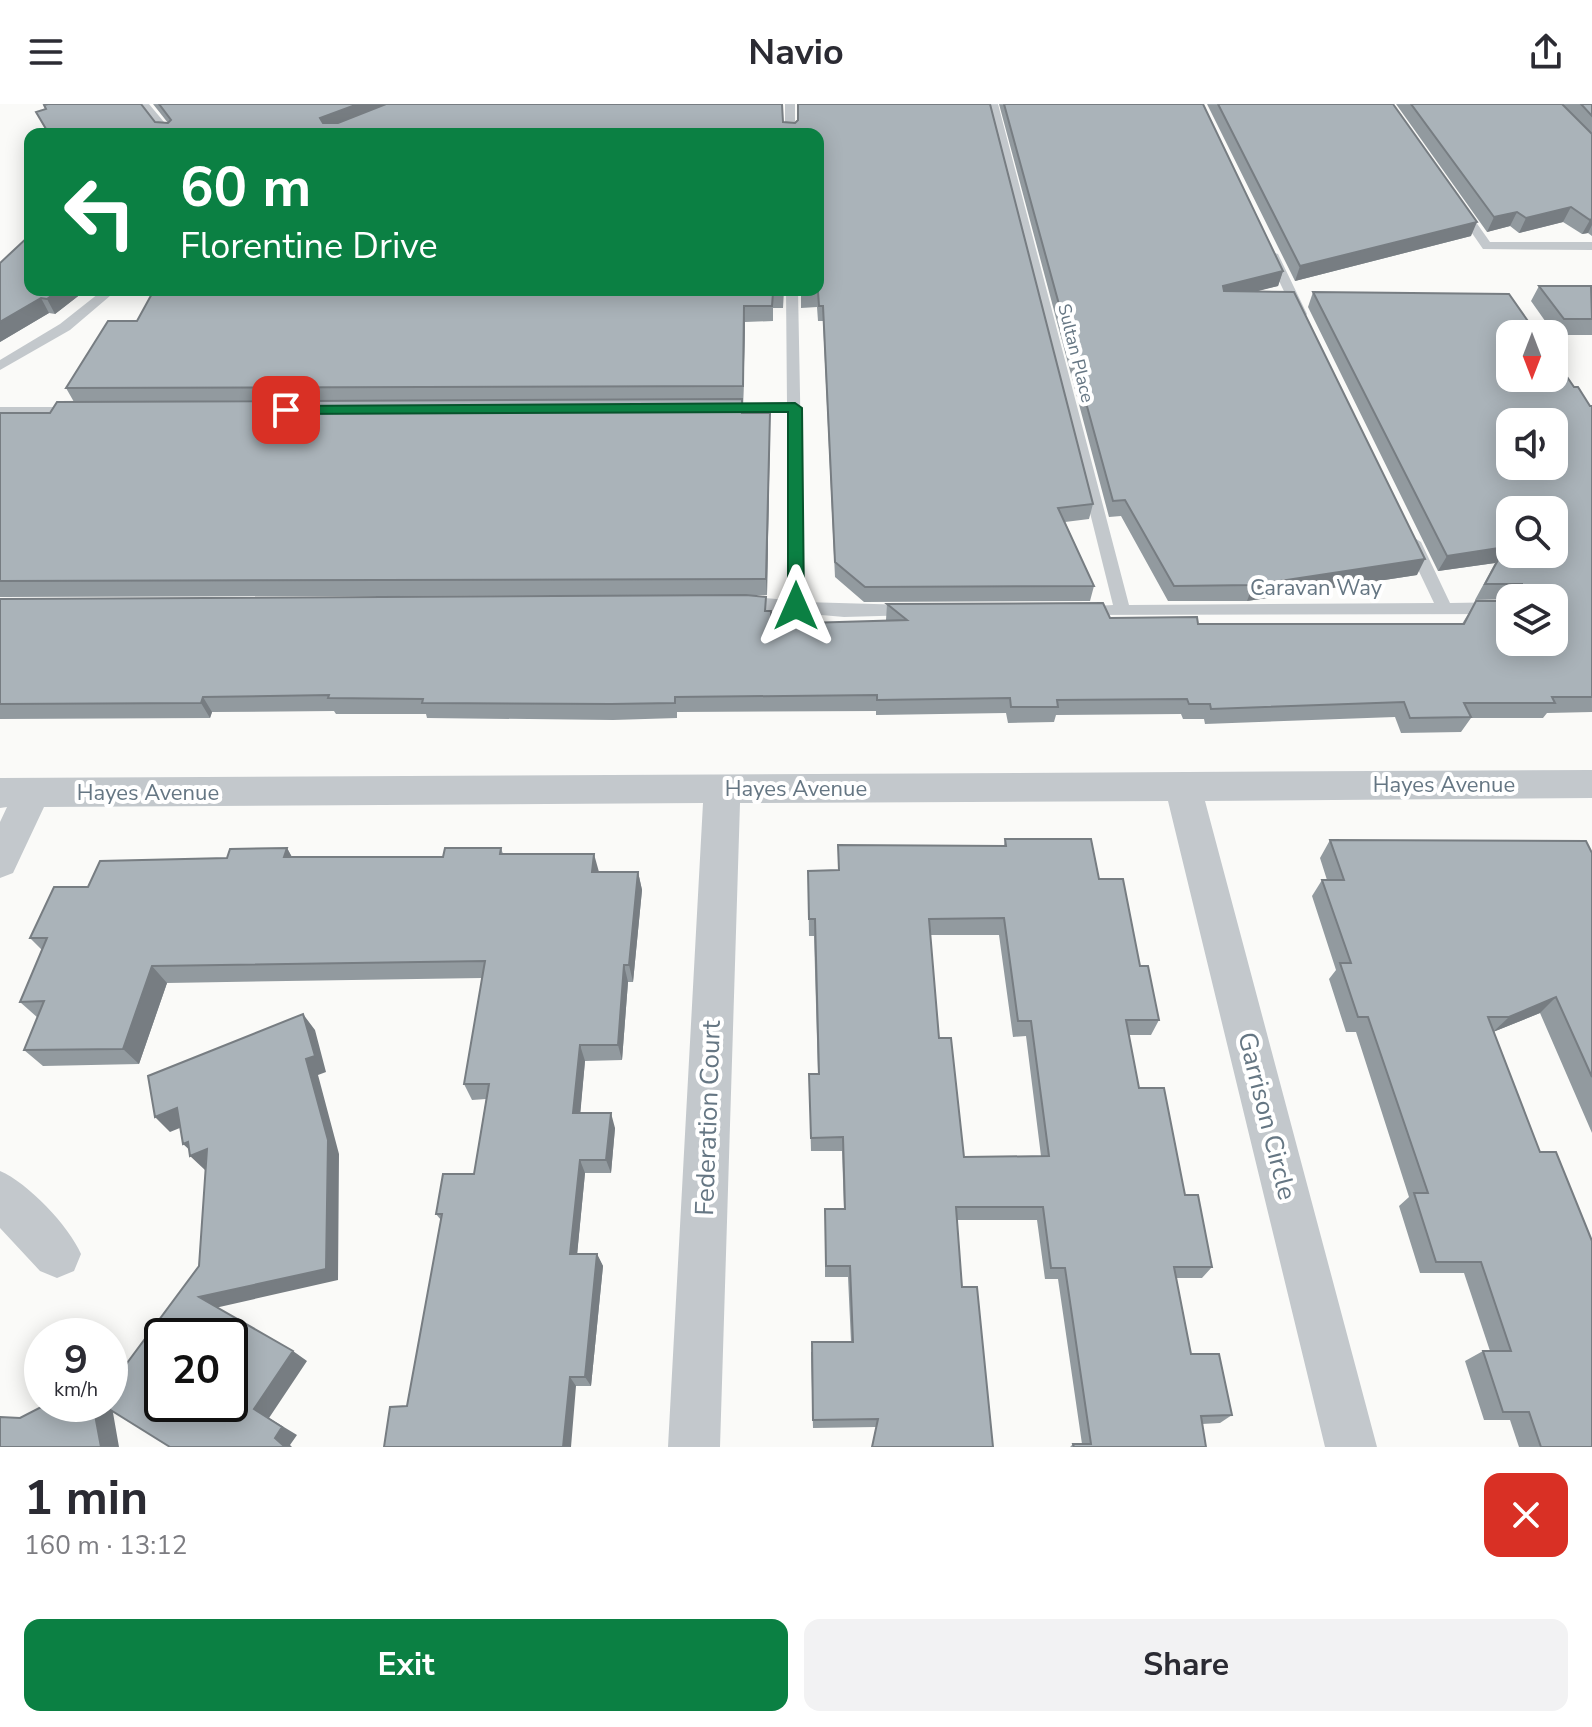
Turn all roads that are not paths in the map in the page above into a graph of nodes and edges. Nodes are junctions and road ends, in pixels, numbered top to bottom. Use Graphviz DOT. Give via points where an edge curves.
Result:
graph roads {
  1 [pos="144,104"];
  2 [pos="790,104"];
  3 [pos="993,104"];
  4 [pos="164,128"];
  5 [pos="790,128"];
  6 [pos="1451,195"];
  7 [pos="1268,244"];
  8 [pos="1592,246"];
  9 [pos="104,296"];
  10 [pos="792,296"];
  11 [pos="1309,328"];
  12 [pos="0,366"];
  13 [pos="699,408"];
  14 [pos="795,408"];
  15 [pos="0,411"];
  16 [pos="95,411"];
  17 [pos="1404,525"];
  18 [pos="732,602"];
  19 [pos="796,606"];
  20 [pos="1496,608"];
  21 [pos="1445,609"];
  22 [pos="922,611"];
  23 [pos="1061,611"];
  24 [pos="1123,611"];
  25 [pos="1592,784"];
  26 [pos="1183,786"];
  27 [pos="722,789"];
  28 [pos="16,793"];
  29 [pos="0,862"];
  30 [pos="0,1194"];
  31 [pos="57,1254"];
  32 [pos="694,1447"];
  33 [pos="1351,1447"];
  1 -- 4 [label="lane"];
  2 -- 5 [label="lane"];
  3 -- 24 [label="lane, Sultan Place"];
  6 -- 8 [label="lane" via="1487,246"];
  7 -- 11 [label="lane"];
  9 -- 12 [label="lane" via="65,327"];
  10 -- 14 [label="lane"];
  13 -- 14 [label="lane"];
  14 -- 19 [label="lane"];
  15 -- 16 [label="lane"];
  17 -- 21 [label="lane"];
  18 -- 19 [label="lane"];
  19 -- 22 [label="lane"];
  20 -- 21 [label="lane, Caravan Way"];
  21 -- 24 [label="lane, Caravan Way"];
  23 -- 24 [label="lane, Caravan Way"];
  25 -- 26 [label="street, Hayes Avenue"];
  26 -- 27 [label="street, Hayes Avenue"];
  26 -- 33 [label="street, Garrison Circle"];
  27 -- 28 [label="street, Hayes Avenue"];
  27 -- 32 [label="street, Federation Court"];
  28 -- 29 [label="street"];
  30 -- 31 [label="street"];
}
